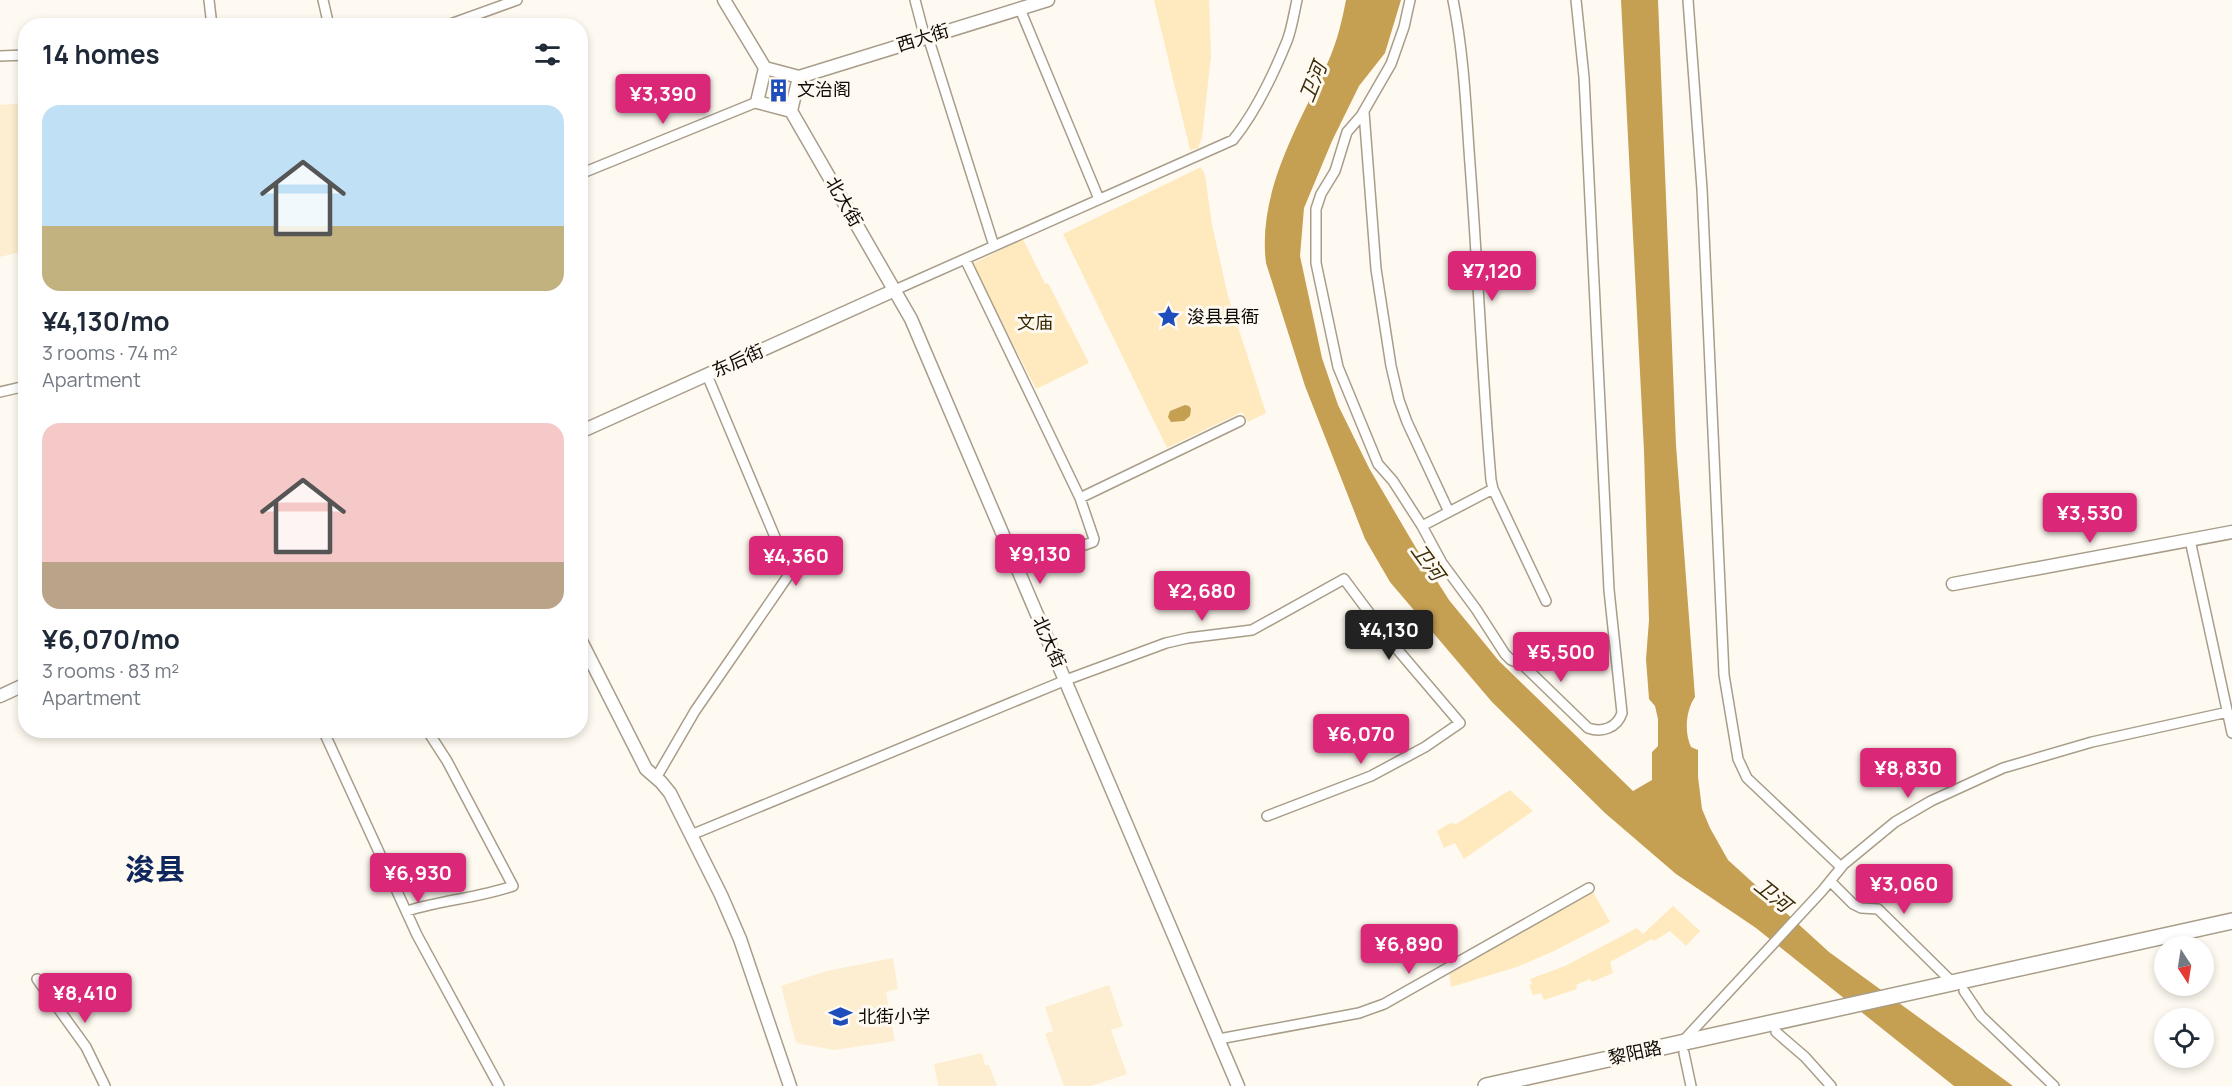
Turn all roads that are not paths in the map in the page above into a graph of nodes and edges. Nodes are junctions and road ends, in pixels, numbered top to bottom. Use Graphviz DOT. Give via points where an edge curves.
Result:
graph roads {
  1 [pos="209,0"];
  2 [pos="323,0"];
  3 [pos="517,0"];
  4 [pos="724,0"];
  5 [pos="915,0"];
  6 [pos="1048,0"];
  7 [pos="1298,0"];
  8 [pos="1410,0"];
  9 [pos="1453,0"];
  10 [pos="1576,0"];
  11 [pos="1688,0"];
  12 [pos="502,2"];
  13 [pos="1020,9"];
  14 [pos="211,18"];
  15 [pos="327,18"];
  16 [pos="464,18"];
  17 [pos="926,37"];
  18 [pos="18,55"];
  19 [pos="0,56"];
  20 [pos="765,68"];
  21 [pos="799,77"];
  22 [pos="757,102"];
  23 [pos="790,111"];
  24 [pos="1364,112"];
  25 [pos="588,171"];
  26 [pos="1099,199"];
  27 [pos="994,246"];
  28 [pos="965,259"];
  29 [pos="896,290"];
  30 [pos="707,375"];
  31 [pos="18,388"];
  32 [pos="0,392"];
  33 [pos="1240,422"];
  34 [pos="588,428"];
  35 [pos="1493,489"];
  36 [pos="1080,498"];
  37 [pos="1449,512"];
  38 [pos="1422,526"];
  39 [pos="2232,532"];
  40 [pos="2190,540"];
  41 [pos="1016,568"];
  42 [pos="1953,584"];
  43 [pos="1546,601"];
  44 [pos="588,655"];
  45 [pos="1066,680"];
  46 [pos="18,688"];
  47 [pos="0,696"];
  48 [pos="2228,712"];
  49 [pos="2232,733"];
  50 [pos="327,738"];
  51 [pos="432,738"];
  52 [pos="656,778"];
  53 [pos="1267,816"];
  54 [pos="691,835"];
  55 [pos="1841,867"];
  56 [pos="1830,882"];
  57 [pos="1589,888"];
  58 [pos="407,912"];
  59 [pos="2232,921"];
  60 [pos="2232,931"];
  61 [pos="37,979"];
  62 [pos="1954,988"];
  63 [pos="1783,1027"];
  64 [pos="1219,1039"];
  65 [pos="1683,1048"];
  66 [pos="105,1086"];
  67 [pos="499,1086"];
  68 [pos="790,1086"];
  69 [pos="1238,1086"];
  70 [pos="1486,1086"];
  71 [pos="1534,1086"];
  72 [pos="1691,1086"];
  73 [pos="1831,1086"];
  74 [pos="2054,1086"];
  1 -- 14 [label="street"];
  2 -- 15 [label="street"];
  3 -- 12 [label="street"];
  4 -- 20 [label="street"];
  5 -- 17 [label="street"];
  6 -- 13 [label="street, 西大街"];
  7 -- 26 [label="street" via="1287,39 1233,140"];
  8 -- 24 [label="street" via="1391,64"];
  9 -- 35 [label="street" via="1463,64"];
  10 -- 38 [label="street" via="1584,77 1609,590 1620,719 1610,728 1588,728 1522,664 1511,660 1442,563"];
  11 -- 55 [label="street" via="1702,189 1723,664 1738,759 1747,778"];
  12 -- 16 [label="street"];
  13 -- 17 [label="street, 西大街"];
  13 -- 26 [label="street"];
  17 -- 21 [label="street, 西大街"];
  17 -- 27 [label="street"];
  18 -- 19 [label="street"];
  20 -- 21 [label="street"];
  20 -- 22 [label="street"];
  21 -- 23 [label="street"];
  22 -- 23 [label="street"];
  22 -- 25 [label="street"];
  23 -- 29 [label="street, 北大街"];
  24 -- 37 [label="street" via="1376,269 1391,366 1407,422"];
  24 -- 38 [label="street" via="1347,132 1335,171 1316,209 1316,263 1338,367 1361,426 1378,464"];
  26 -- 27 [label="street"];
  27 -- 28 [label="street"];
  28 -- 29 [label="street"];
  28 -- 36 [label="street"];
  29 -- 30 [label="street, 东后街"];
  29 -- 41 [label="street, 北大街"];
  30 -- 34 [label="street, 东后街"];
  30 -- 52 [label="street" via="788,576 695,711"];
  31 -- 32 [label="street"];
  33 -- 36 [label="street"];
  35 -- 37 [label="street"];
  35 -- 43 [label="street"];
  36 -- 41 [label="street" via="1093,542"];
  37 -- 38 [label="street"];
  39 -- 40 [label="street"];
  40 -- 42 [label="street"];
  40 -- 48 [label="street"];
  41 -- 45 [label="street, 北大街"];
  44 -- 52 [label="street" via="646,769"];
  45 -- 53 [label="street" via="1166,643 1252,630 1344,579 1460,723 1371,776"];
  45 -- 54 [label="street"];
  45 -- 64 [label="street, 北大街"];
  46 -- 47 [label="street"];
  48 -- 49 [label="street"];
  48 -- 55 [label="street" via="2092,742 2003,768 1895,822"];
  50 -- 58 [label="street"];
  51 -- 58 [label="street" via="513,886"];
  52 -- 54 [label="street" via="670,793"];
  54 -- 68 [label="street" via="743,947"];
  55 -- 56 [label="street"];
  56 -- 62 [label="street" via="1853,904 1878,909"];
  56 -- 65 [label="street"];
  57 -- 64 [label="street" via="1384,1004 1359,1013"];
  58 -- 67 [label="street"];
  59 -- 62 [label="main road"];
  60 -- 62 [label="main road"];
  61 -- 66 [label="street" via="86,1047"];
  62 -- 63 [label="main road, 黎阳路"];
  62 -- 74 [label="street"];
  63 -- 65 [label="main road, 黎阳路"];
  63 -- 73 [label="street"];
  64 -- 69 [label="street, 北大街"];
  65 -- 70 [label="main road, 黎阳路"];
  65 -- 71 [label="main road, 黎阳路"];
  65 -- 72 [label="street"];
}
